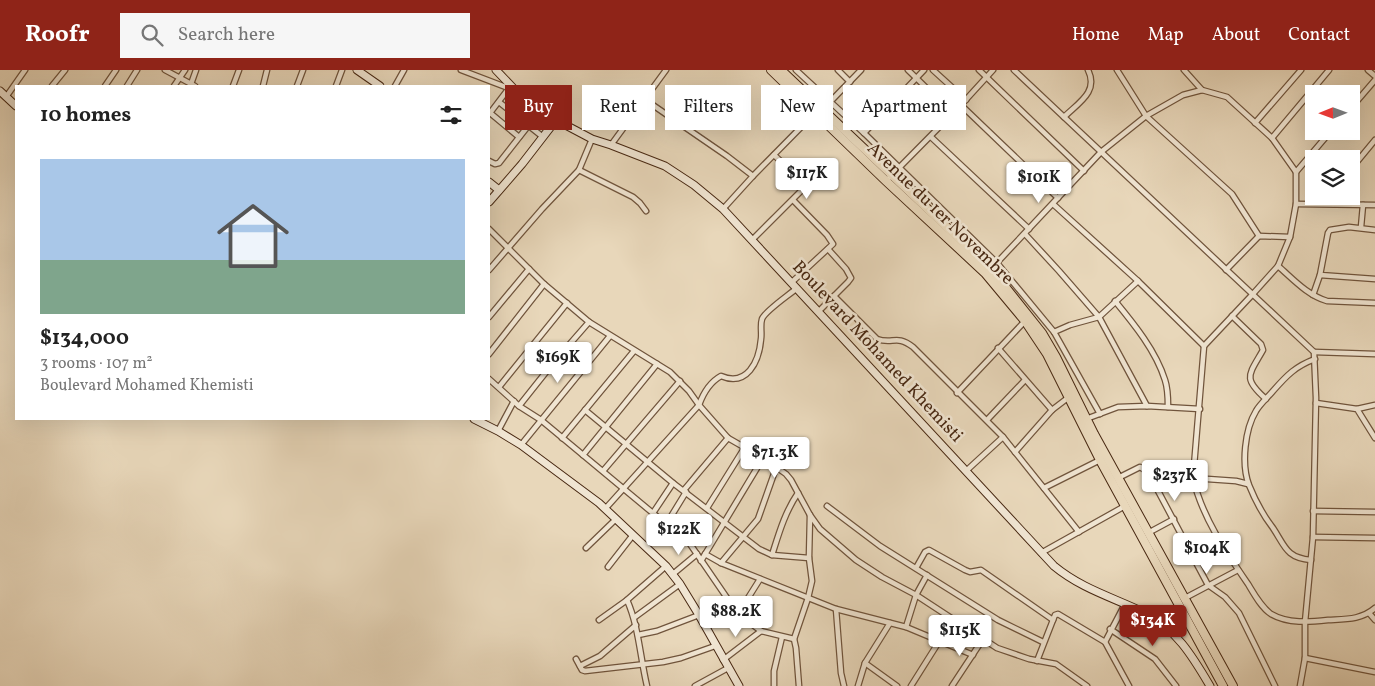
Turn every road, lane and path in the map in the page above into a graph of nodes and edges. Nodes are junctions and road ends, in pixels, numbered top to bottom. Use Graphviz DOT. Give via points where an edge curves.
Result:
graph roads {
  1 [pos="25,70"];
  2 [pos="65,70"];
  3 [pos="116,70"];
  4 [pos="137,70"];
  5 [pos="165,70"];
  6 [pos="185,70"];
  7 [pos="196,70"];
  8 [pos="239,70"];
  9 [pos="267,70"];
  10 [pos="304,70"];
  11 [pos="342,70"];
  12 [pos="357,70"];
  13 [pos="404,70"];
  14 [pos="461,70"];
  15 [pos="496,70"];
  16 [pos="666,70"];
  17 [pos="771,70"];
  18 [pos="781,70"];
  19 [pos="796,70"];
  20 [pos="838,70"];
  21 [pos="861,70"];
  22 [pos="908,70"];
  23 [pos="924,70"];
  24 [pos="933,70"];
  25 [pos="979,70"];
  26 [pos="993,70"];
  27 [pos="1014,70"];
  28 [pos="1088,70"];
  29 [pos="1117,70"];
  30 [pos="1184,70"];
  31 [pos="1301,70"];
  32 [pos="1328,70"];
  33 [pos="1368,70"];
  34 [pos="1375,76"];
  35 [pos="179,77"];
  36 [pos="917,78"];
  37 [pos="987,78"];
  38 [pos="1375,80"];
  39 [pos="850,82"];
  40 [pos="53,85"];
  41 [pos="106,85"];
  42 [pos="127,85"];
  43 [pos="175,85"];
  44 [pos="193,85"];
  45 [pos="233,85"];
  46 [pos="263,85"];
  47 [pos="297,85"];
  48 [pos="336,85"];
  49 [pos="379,85"];
  50 [pos="396,85"];
  51 [pos="508,85"];
  52 [pos="655,85"];
  53 [pos="786,85"];
  54 [pos="812,85"];
  55 [pos="924,85"];
  56 [pos="950,85"];
  57 [pos="505,87"];
  58 [pos="1202,90"];
  59 [pos="3,94"];
  60 [pos="505,96"];
  61 [pos="1360,98"];
  62 [pos="833,99"];
  63 [pos="966,100"];
  64 [pos="499,102"];
  65 [pos="15,105"];
  66 [pos="833,105"];
  67 [pos="505,107"];
  68 [pos="655,107"];
  69 [pos="966,110"];
  70 [pos="490,112"];
  71 [pos="490,114"];
  72 [pos="1146,116"];
  73 [pos="1064,117"];
  74 [pos="1254,123"];
  75 [pos="572,128"];
  76 [pos="525,130"];
  77 [pos="533,130"];
  78 [pos="548,130"];
  79 [pos="622,130"];
  80 [pos="798,130"];
  81 [pos="833,130"];
  82 [pos="938,130"];
  83 [pos="864,133"];
  84 [pos="519,137"];
  85 [pos="543,137"];
  86 [pos="931,137"];
  87 [pos="1272,138"];
  88 [pos="592,139"];
  89 [pos="1323,140"];
  90 [pos="1375,140"];
  91 [pos="611,145"];
  92 [pos="1101,152"];
  93 [pos="774,155"];
  94 [pos="1360,158"];
  95 [pos="490,162"];
  96 [pos="579,170"];
  97 [pos="896,171"];
  98 [pos="1084,171"];
  99 [pos="1296,172"];
  100 [pos="753,176"];
  101 [pos="886,181"];
  102 [pos="490,183"];
  103 [pos="499,190"];
  104 [pos="1058,198"];
  105 [pos="490,199"];
  106 [pos="793,200"];
  107 [pos="1053,204"];
  108 [pos="1296,204"];
  109 [pos="1305,204"];
  110 [pos="1360,205"];
  111 [pos="1363,205"];
  112 [pos="1375,205"];
  113 [pos="724,209"];
  114 [pos="646,211"];
  115 [pos="1361,228"];
  116 [pos="1029,229"];
  117 [pos="1375,230"];
  118 [pos="490,231"];
  119 [pos="1025,234"];
  120 [pos="1259,236"];
  121 [pos="1290,237"];
  122 [pos="752,240"];
  123 [pos="508,247"];
  124 [pos="828,249"];
  125 [pos="994,266"];
  126 [pos="1278,266"];
  127 [pos="529,268"];
  128 [pos="490,269"];
  129 [pos="1226,270"];
  130 [pos="1320,275"];
  131 [pos="1375,278"];
  132 [pos="1138,281"];
  133 [pos="544,284"];
  134 [pos="795,285"];
  135 [pos="1252,295"];
  136 [pos="1313,295"];
  137 [pos="834,296"];
  138 [pos="1115,301"];
  139 [pos="567,303"];
  140 [pos="1375,303"];
  141 [pos="819,311"];
  142 [pos="490,316"];
  143 [pos="1232,316"];
  144 [pos="1099,317"];
  145 [pos="1025,321"];
  146 [pos="590,322"];
  147 [pos="1054,332"];
  148 [pos="610,336"];
  149 [pos="1204,346"];
  150 [pos="998,348"];
  151 [pos="634,351"];
  152 [pos="1314,352"];
  153 [pos="490,353"];
  154 [pos="1375,354"];
  155 [pos="1315,359"];
  156 [pos="657,364"];
  157 [pos="490,380"];
  158 [pos="1025,380"];
  159 [pos="680,381"];
  160 [pos="499,387"];
  161 [pos="957,393"];
  162 [pos="1069,397"];
  163 [pos="1266,399"];
  164 [pos="514,401"];
  165 [pos="1316,403"];
  166 [pos="699,405"];
  167 [pos="1375,405"];
  168 [pos="519,406"];
  169 [pos="1147,406"];
  170 [pos="1168,407"];
  171 [pos="1200,409"];
  172 [pos="1356,409"];
  173 [pos="585,410"];
  174 [pos="1052,410"];
  175 [pos="1100,414"];
  176 [pos="476,420"];
  177 [pos="541,420"];
  178 [pos="987,420"];
  179 [pos="1083,420"];
  180 [pos="605,427"];
  181 [pos="498,431"];
  182 [pos="1003,437"];
  183 [pos="562,438"];
  184 [pos="728,438"];
  185 [pos="1375,438"];
  186 [pos="626,444"];
  187 [pos="521,445"];
  188 [pos="745,447"];
  189 [pos="1015,452"];
  190 [pos="583,455"];
  191 [pos="763,458"];
  192 [pos="1100,460"];
  193 [pos="647,461"];
  194 [pos="776,468"];
  195 [pos="603,471"];
  196 [pos="966,471"];
  197 [pos="1118,478"];
  198 [pos="1193,478"];
  199 [pos="673,483"];
  200 [pos="1248,484"];
  201 [pos="1044,488"];
  202 [pos="624,489"];
  203 [pos="685,491"];
  204 [pos="798,493"];
  205 [pos="827,506"];
  206 [pos="1125,506"];
  207 [pos="707,508"];
  208 [pos="605,509"];
  209 [pos="1313,511"];
  210 [pos="1375,512"];
  211 [pos="653,513"];
  212 [pos="810,515"];
  213 [pos="616,519"];
  214 [pos="1174,519"];
  215 [pos="667,523"];
  216 [pos="723,523"];
  217 [pos="1079,532"];
  218 [pos="1148,533"];
  219 [pos="633,534"];
  220 [pos="744,537"];
  221 [pos="1313,537"];
  222 [pos="1375,538"];
  223 [pos="586,548"];
  224 [pos="1042,553"];
  225 [pos="697,554"];
  226 [pos="705,554"];
  227 [pos="772,554"];
  228 [pos="809,558"];
  229 [pos="1311,560"];
  230 [pos="701,561"];
  231 [pos="721,564"];
  232 [pos="666,566"];
  233 [pos="608,567"];
  234 [pos="916,568"];
  235 [pos="1238,570"];
  236 [pos="673,574"];
  237 [pos="927,575"];
  238 [pos="760,579"];
  239 [pos="680,584"];
  240 [pos="1208,585"];
  241 [pos="916,595"];
  242 [pos="808,598"];
  243 [pos="1185,598"];
  244 [pos="627,600"];
  245 [pos="1125,604"];
  246 [pos="1375,608"];
  247 [pos="836,609"];
  248 [pos="1368,613"];
  249 [pos="738,614"];
  250 [pos="699,616"];
  251 [pos="635,617"];
  252 [pos="600,620"];
  253 [pos="1053,620"];
  254 [pos="1375,620"];
  255 [pos="1305,622"];
  256 [pos="890,623"];
  257 [pos="636,626"];
  258 [pos="906,627"];
  259 [pos="1110,629"];
  260 [pos="761,631"];
  261 [pos="638,635"];
  262 [pos="782,637"];
  263 [pos="794,639"];
  264 [pos="983,639"];
  265 [pos="940,640"];
  266 [pos="1043,642"];
  267 [pos="1105,642"];
  268 [pos="715,646"];
  269 [pos="973,655"];
  270 [pos="1305,658"];
  271 [pos="576,659"];
  272 [pos="723,660"];
  273 [pos="1037,661"];
  274 [pos="865,663"];
  275 [pos="580,666"];
  276 [pos="642,666"];
  277 [pos="728,668"];
  278 [pos="1375,672"];
  279 [pos="735,685"];
  280 [pos="648,686"];
  281 [pos="695,686"];
  282 [pos="774,686"];
  283 [pos="799,686"];
  284 [pos="844,686"];
  285 [pos="858,686"];
  286 [pos="897,686"];
  287 [pos="911,686"];
  288 [pos="952,686"];
  289 [pos="1087,686"];
  290 [pos="1129,686"];
  291 [pos="1176,686"];
  292 [pos="1210,686"];
  293 [pos="1223,686"];
  294 [pos="1233,686"];
  295 [pos="1275,686"];
  296 [pos="1302,686"];
  1 -- 59 [label="street"];
  2 -- 40 [label="street"];
  3 -- 41 [label="street"];
  4 -- 42 [label="street"];
  5 -- 35 [label="street"];
  6 -- 35 [label="street"];
  7 -- 44 [label="street"];
  8 -- 45 [label="street"];
  9 -- 46 [label="street"];
  10 -- 47 [label="street"];
  11 -- 48 [label="street"];
  12 -- 49 [label="main road"];
  13 -- 50 [label="street"];
  14 -- 57 [label="street"];
  15 -- 51 [label="main road, Boulevard Mohamed Khemisti"];
  16 -- 52 [label="street"];
  17 -- 53 [label="main road, Avenue du 1er Novembre"];
  18 -- 97 [label="main road, Avenue du 1er Novembre"];
  19 -- 54 [label="street"];
  20 -- 39 [label="street"];
  21 -- 39 [label="street"];
  22 -- 36 [label="street"];
  23 -- 36 [label="street"];
  24 -- 56 [label="street"];
  25 -- 37 [label="street"];
  26 -- 37 [label="street"];
  27 -- 73 [label="street"];
  28 -- 73 [label="street" via="1092,88"];
  29 -- 72 [label="street"];
  30 -- 58 [label="street"];
  31 -- 74 [label="street"];
  32 -- 87 [label="street"];
  33 -- 34 [label="street"];
  35 -- 43 [label="street"];
  35 -- 44 [label="street"];
  36 -- 55 [label="street"];
  36 -- 83 [label="street"];
  37 -- 63 [label="street"];
  37 -- 98 [label="street"];
  38 -- 61 [label="street"];
  39 -- 62 [label="street"];
  58 -- 72 [label="street" via="1183,95"];
  58 -- 74 [label="street" via="1226,97"];
  59 -- 65 [label="main road"];
  60 -- 64 [label="street"];
  64 -- 67 [label="street"];
  64 -- 70 [label="street"];
  66 -- 83 [label="street"];
  68 -- 100 [label="street"];
  69 -- 104 [label="street"];
  71 -- 84 [label="street"];
  72 -- 92 [label="street"];
  72 -- 120 [label="street" via="1232,194"];
  73 -- 92 [label="street"];
  74 -- 87 [label="street"];
  75 -- 88 [label="main road, Boulevard Mohamed Khemisti"];
  76 -- 84 [label="street"];
  77 -- 85 [label="street"];
  78 -- 85 [label="main road"];
  79 -- 91 [label="street"];
  80 -- 93 [label="street"];
  81 -- 101 [label="main road, Avenue du 1er Novembre"];
  82 -- 86 [label="street"];
  83 -- 97 [label="street"];
  84 -- 95 [label="street" via="499,163"];
  85 -- 103 [label="main road"];
  86 -- 97 [label="street"];
  86 -- 116 [label="street"];
  87 -- 99 [label="street"];
  88 -- 91 [label="main road, Boulevard Mohamed Khemisti"];
  88 -- 96 [label="street"];
  89 -- 99 [label="street"];
  90 -- 94 [label="street"];
  91 -- 113 [label="main road, Boulevard Mohamed Khemisti" via="665,166"];
  92 -- 98 [label="street"];
  92 -- 129 [label="street"];
  93 -- 100 [label="street"];
  93 -- 106 [label="street" via="804,186"];
  96 -- 114 [label="street" via="633,196"];
  96 -- 123 [label="street"];
  97 -- 101 [label="street"];
  97 -- 125 [label="main road, Avenue du 1er Novembre"];
  98 -- 104 [label="street"];
  99 -- 108 [label="street"];
  100 -- 113 [label="street"];
  101 -- 145 [label="main road, Avenue du 1er Novembre" via="985,273"];
  102 -- 103 [label="main road"];
  103 -- 105 [label="main road"];
  104 -- 107 [label="street"];
  106 -- 122 [label="street"];
  106 -- 124 [label="street" via="832,240 833,244"];
  107 -- 116 [label="street"];
  107 -- 132 [label="street"];
  108 -- 109 [label="street"];
  108 -- 121 [label="street"];
  110 -- 111 [label="street"];
  111 -- 112 [label="street"];
  111 -- 115 [label="street"];
  113 -- 122 [label="main road, Boulevard Mohamed Khemisti"];
  115 -- 117 [label="street"];
  115 -- 130 [label="street" via="1334,229 1328,233"];
  116 -- 119 [label="street"];
  118 -- 123 [label="street"];
  119 -- 125 [label="street"];
  119 -- 144 [label="street"];
  120 -- 121 [label="street"];
  120 -- 129 [label="street"];
  121 -- 126 [label="street"];
  122 -- 134 [label="main road, Boulevard Mohamed Khemisti"];
  123 -- 127 [label="street"];
  123 -- 128 [label="street"];
  124 -- 134 [label="street"];
  124 -- 137 [label="street" via="850,275 848,282"];
  125 -- 147 [label="street"];
  125 -- 179 [label="main road, Avenue du 1er Novembre" via="1042,333"];
  126 -- 135 [label="street"];
  126 -- 136 [label="street"];
  127 -- 133 [label="street"];
  127 -- 142 [label="street"];
  129 -- 135 [label="street"];
  130 -- 131 [label="street"];
  130 -- 136 [label="street"];
  132 -- 138 [label="street"];
  132 -- 149 [label="street"];
  133 -- 139 [label="street"];
  133 -- 153 [label="street"];
  134 -- 141 [label="main road, Boulevard Mohamed Khemisti"];
  134 -- 166 [label="street" via="761,320 759,352 748,372 730,380 721,376 717,378 703,393"];
  135 -- 143 [label="street"];
  135 -- 152 [label="street"];
  136 -- 140 [label="street" via="1327,301"];
  137 -- 141 [label="street"];
  137 -- 161 [label="street" via="877,339 902,340 913,347"];
  138 -- 144 [label="street"];
  138 -- 170 [label="street" via="1133,323 1161,369 1168,390"];
  139 -- 146 [label="street"];
  139 -- 160 [label="street"];
  141 -- 196 [label="main road, Boulevard Mohamed Khemisti"];
  143 -- 149 [label="street"];
  143 -- 163 [label="street" via="1261,344 1263,350 1250,371 1250,382"];
  144 -- 147 [label="street"];
  144 -- 169 [label="street"];
  145 -- 150 [label="street"];
  145 -- 162 [label="main road, Avenue du 1er Novembre" via="1047,354"];
  146 -- 148 [label="street"];
  146 -- 168 [label="street"];
  147 -- 175 [label="street"];
  148 -- 151 [label="street"];
  148 -- 177 [label="street"];
  149 -- 171 [label="street"];
  150 -- 158 [label="street"];
  150 -- 161 [label="street"];
  151 -- 156 [label="street"];
  151 -- 173 [label="street"];
  152 -- 154 [label="street"];
  152 -- 155 [label="street"];
  155 -- 163 [label="street" via="1299,365"];
  155 -- 165 [label="street"];
  156 -- 159 [label="street"];
  156 -- 180 [label="street"];
  157 -- 160 [label="street"];
  158 -- 174 [label="street"];
  158 -- 178 [label="street"];
  159 -- 166 [label="street"];
  159 -- 186 [label="street"];
  160 -- 164 [label="street"];
  161 -- 178 [label="street"];
  162 -- 174 [label="street"];
  162 -- 179 [label="main road, Avenue du 1er Novembre"];
  163 -- 200 [label="street" via="1256,410 1245,442"];
  164 -- 168 [label="street"];
  164 -- 181 [label="street"];
  165 -- 172 [label="street"];
  165 -- 209 [label="street"];
  166 -- 184 [label="street"];
  166 -- 193 [label="street"];
  167 -- 172 [label="street"];
  168 -- 177 [label="street"];
  169 -- 170 [label="street"];
  169 -- 175 [label="street" via="1118,407"];
  170 -- 171 [label="street"];
  171 -- 198 [label="street"];
  172 -- 185 [label="street"];
  173 -- 180 [label="street"];
  173 -- 183 [label="street"];
  174 -- 189 [label="street"];
  175 -- 179 [label="street"];
  176 -- 181 [label="main road"];
  177 -- 183 [label="street"];
  177 -- 187 [label="street"];
  178 -- 182 [label="street"];
  179 -- 192 [label="main road, Avenue du 1er Novembre"];
  179 -- 197 [label="main road, Avenue du 1er Novembre"];
  180 -- 186 [label="street"];
  180 -- 190 [label="street"];
  181 -- 187 [label="main road"];
  182 -- 189 [label="street"];
  182 -- 196 [label="street"];
  183 -- 190 [label="street"];
  184 -- 188 [label="street"];
  184 -- 203 [label="street"];
  186 -- 193 [label="street"];
  186 -- 195 [label="street"];
  187 -- 208 [label="main road"];
  188 -- 191 [label="street"];
  188 -- 207 [label="street"];
  189 -- 201 [label="street"];
  190 -- 195 [label="street"];
  191 -- 194 [label="street"];
  191 -- 216 [label="street"];
  192 -- 201 [label="street"];
  192 -- 206 [label="main road, Avenue du 1er Novembre"];
  193 -- 199 [label="street"];
  193 -- 202 [label="street"];
  194 -- 204 [label="street" via="791,480"];
  194 -- 220 [label="street" via="758,519"];
  195 -- 202 [label="street"];
  196 -- 224 [label="main road, Boulevard Mohamed Khemisti"];
  197 -- 214 [label="street" via="1140,467 1145,469"];
  197 -- 218 [label="main road, Avenue du 1er Novembre"];
  198 -- 200 [label="street"];
  198 -- 235 [label="street" via="1210,524"];
  199 -- 203 [label="street"];
  199 -- 211 [label="street"];
  200 -- 229 [label="street" via="1284,549 1297,558"];
  201 -- 217 [label="street"];
  202 -- 208 [label="street"];
  202 -- 211 [label="street"];
  203 -- 207 [label="street"];
  203 -- 215 [label="street"];
  204 -- 212 [label="street"];
  204 -- 227 [label="street" via="782,522"];
  205 -- 234 [label="street" via="880,546"];
  206 -- 217 [label="street"];
  206 -- 293 [label="main road, Avenue du 1er Novembre"];
  207 -- 216 [label="street"];
  208 -- 213 [label="main road"];
  209 -- 210 [label="street"];
  209 -- 221 [label="street"];
  211 -- 215 [label="street"];
  212 -- 228 [label="street"];
  212 -- 241 [label="street" via="820,529 856,560"];
  213 -- 219 [label="main road"];
  213 -- 223 [label="street"];
  214 -- 218 [label="street"];
  214 -- 240 [label="street"];
  215 -- 225 [label="street"];
  216 -- 220 [label="street"];
  216 -- 226 [label="street"];
  217 -- 224 [label="street"];
  218 -- 243 [label="main road, Avenue du 1er Novembre"];
  219 -- 232 [label="main road"];
  219 -- 233 [label="street"];
  220 -- 227 [label="street"];
  220 -- 231 [label="street"];
  221 -- 222 [label="street"];
  221 -- 229 [label="street"];
  224 -- 245 [label="main road, Boulevard Mohamed Khemisti" via="1068,578"];
  225 -- 230 [label="street"];
  225 -- 236 [label="street"];
  226 -- 230 [label="street"];
  226 -- 231 [label="street"];
  227 -- 228 [label="street"];
  228 -- 242 [label="street" via="812,581"];
  229 -- 255 [label="street"];
  230 -- 249 [label="street"];
  231 -- 238 [label="street"];
  232 -- 236 [label="main road"];
  232 -- 244 [label="street"];
  234 -- 237 [label="street"];
  234 -- 253 [label="street" via="929,550 970,572 982,570"];
  235 -- 240 [label="street"];
  235 -- 255 [label="street" via="1272,615"];
  236 -- 239 [label="main road"];
  237 -- 241 [label="street"];
  237 -- 266 [label="street" via="998,620"];
  238 -- 242 [label="street"];
  238 -- 249 [label="street"];
  239 -- 250 [label="main road"];
  239 -- 251 [label="street"];
  240 -- 243 [label="street"];
  240 -- 295 [label="street" via="1226,597 1239,613"];
  241 -- 258 [label="street"];
  241 -- 264 [label="street"];
  242 -- 247 [label="street"];
  242 -- 263 [label="street"];
  243 -- 294 [label="main road, Avenue du 1er Novembre"];
  244 -- 251 [label="street"];
  244 -- 252 [label="street"];
  245 -- 259 [label="street"];
  245 -- 292 [label="main road, Boulevard Mohamed Khemisti" via="1145,613 1181,640"];
  246 -- 248 [label="street"];
  247 -- 256 [label="street"];
  247 -- 284 [label="street"];
  248 -- 254 [label="street"];
  248 -- 255 [label="street" via="1354,619"];
  249 -- 260 [label="street"];
  250 -- 261 [label="street"];
  250 -- 268 [label="main road"];
  251 -- 257 [label="street"];
  253 -- 266 [label="street"];
  253 -- 267 [label="street" via="1059,615"];
  255 -- 270 [label="street"];
  256 -- 258 [label="street"];
  256 -- 274 [label="street"];
  257 -- 261 [label="street"];
  257 -- 275 [label="street" via="600,656"];
  258 -- 265 [label="street"];
  259 -- 267 [label="street"];
  259 -- 291 [label="street" via="1155,659"];
  260 -- 262 [label="street"];
  260 -- 272 [label="street"];
  261 -- 276 [label="street"];
  262 -- 263 [label="street"];
  262 -- 282 [label="street"];
  263 -- 283 [label="street"];
  264 -- 269 [label="street"];
  264 -- 273 [label="street" via="997,648"];
  265 -- 269 [label="street"];
  265 -- 287 [label="street"];
  266 -- 273 [label="street"];
  267 -- 290 [label="street"];
  268 -- 272 [label="main road"];
  268 -- 276 [label="street" via="681,658"];
  269 -- 288 [label="street"];
  270 -- 278 [label="street"];
  270 -- 296 [label="street"];
  271 -- 275 [label="street"];
  272 -- 277 [label="main road"];
  273 -- 289 [label="street" via="1056,664"];
  274 -- 285 [label="street"];
  274 -- 286 [label="street"];
  275 -- 276 [label="street" via="585,671"];
  276 -- 280 [label="street"];
  277 -- 279 [label="main road"];
  277 -- 281 [label="street"];
}
